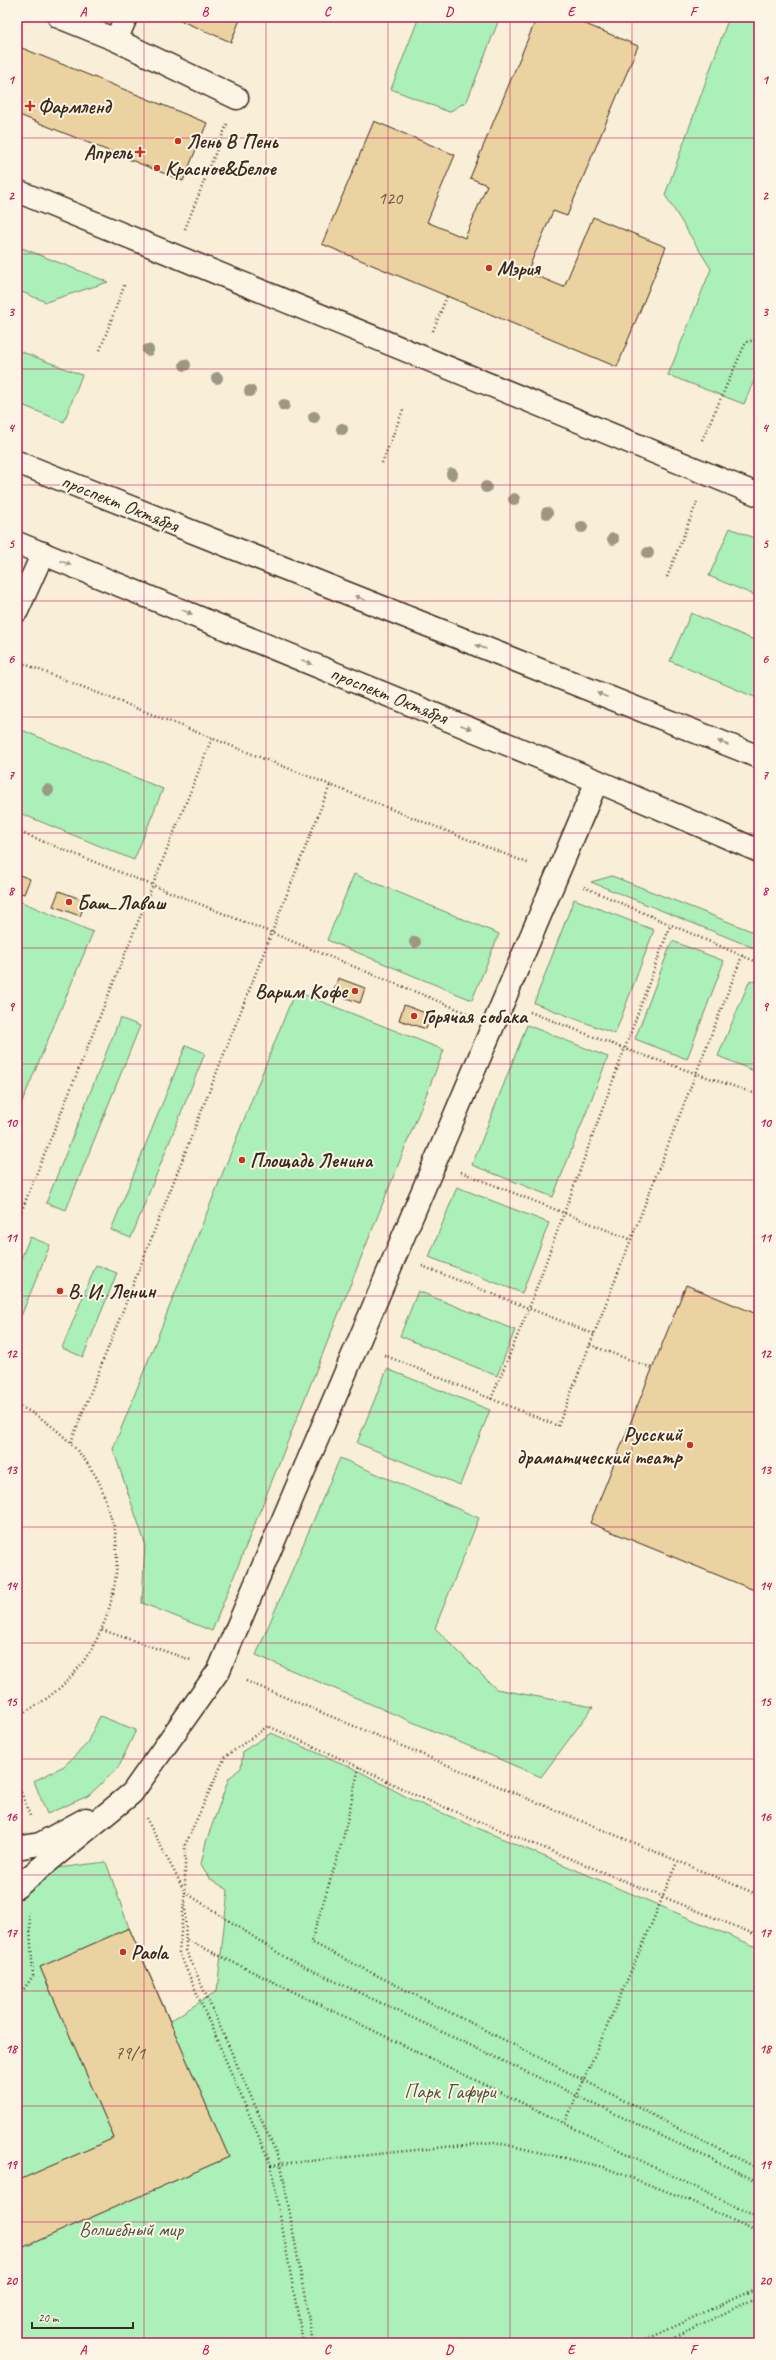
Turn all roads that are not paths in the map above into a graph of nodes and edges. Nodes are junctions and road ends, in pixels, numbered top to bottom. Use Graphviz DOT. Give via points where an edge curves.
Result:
graph roads {
  1 [pos="59,17"];
  2 [pos="126,17"];
  3 [pos="116,40"];
  4 [pos="237,98"];
  5 [pos="17,191"];
  6 [pos="17,462"];
  7 [pos="759,495"];
  8 [pos="17,543"];
  9 [pos="43,553"];
  10 [pos="17,611"];
  11 [pos="759,757"];
  12 [pos="597,781"];
  13 [pos="759,851"];
  14 [pos="132,1793"];
  15 [pos="17,1848"];
  16 [pos="22,1884"];
  1 -- 3 [label="main road"];
  2 -- 3 [label="main road"];
  3 -- 4 [label="main road"];
  5 -- 7 [label="main road"];
  11 -- 6 [label="main road, проспект Октября, one-way"];
  8 -- 9 [label="main road, проспект Октября"];
  9 -- 10 [label="main road"];
  9 -- 12 [label="main road, проспект Октября, one-way"];
  12 -- 13 [label="main road, проспект Октября"];
  12 -- 14 [label="main road" via="219,1670"];
  14 -- 15 [label="main road" via="40,1844"];
  14 -- 16 [label="main road"];
}
